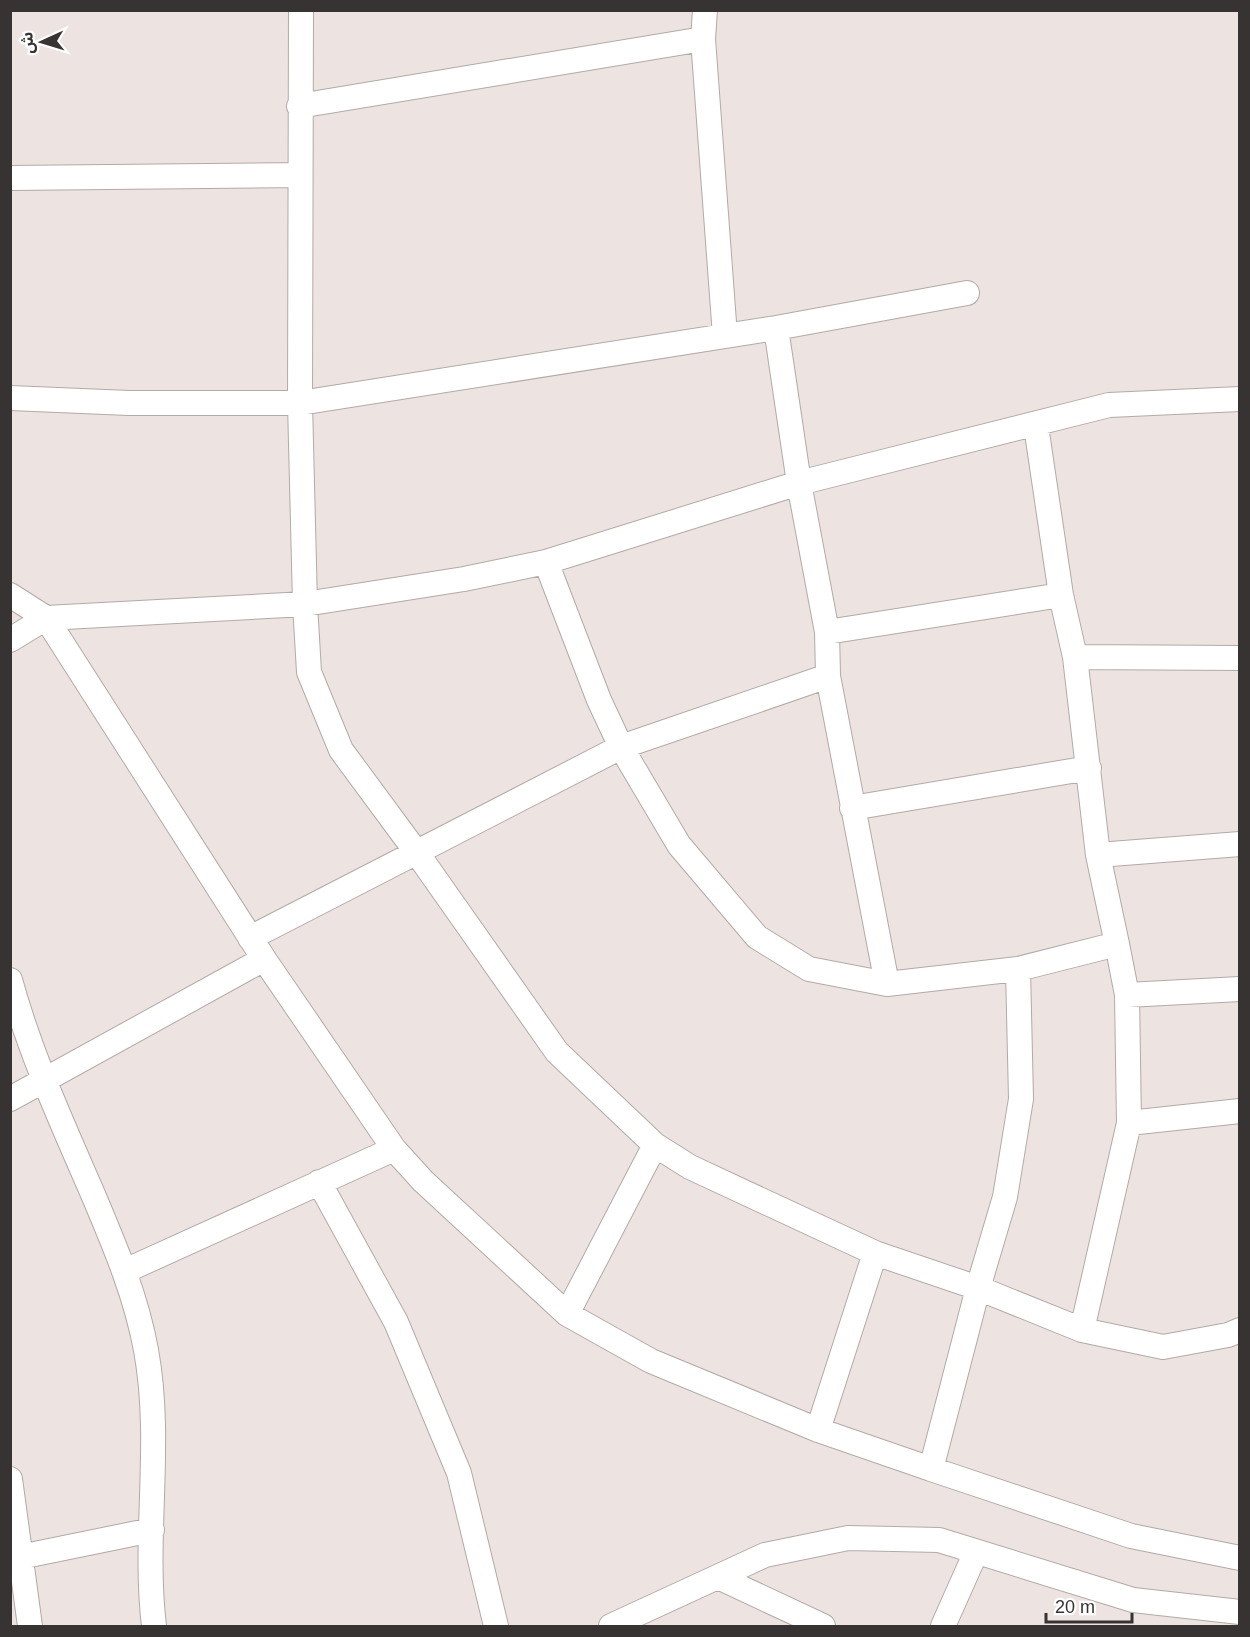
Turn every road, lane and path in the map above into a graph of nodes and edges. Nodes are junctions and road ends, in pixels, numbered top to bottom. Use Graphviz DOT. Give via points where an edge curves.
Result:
graph roads {
  1 [pos="301,10"];
  2 [pos="705,10"];
  3 [pos="703,39"];
  4 [pos="299,106"];
  5 [pos="299,175"];
  6 [pos="10,178"];
  7 [pos="967,293"];
  8 [pos="776,328"];
  9 [pos="725,336"];
  10 [pos="10,398"];
  11 [pos="1239,399"];
  12 [pos="300,403"];
  13 [pos="1036,426"];
  14 [pos="799,483"];
  15 [pos="546,562"];
  16 [pos="10,595"];
  17 [pos="1061,596"];
  18 [pos="305,604"];
  19 [pos="46,618"];
  20 [pos="827,632"];
  21 [pos="10,640"];
  22 [pos="1075,657"];
  23 [pos="1239,658"];
  24 [pos="828,676"];
  25 [pos="621,747"];
  26 [pos="1089,768"];
  27 [pos="852,808"];
  28 [pos="1239,844"];
  29 [pos="417,853"];
  30 [pos="1098,855"];
  31 [pos="250,938"];
  32 [pos="1118,944"];
  33 [pos="264,959"];
  34 [pos="1018,969"];
  35 [pos="10,980"];
  36 [pos="887,984"];
  37 [pos="1239,989"];
  38 [pos="1127,995"];
  39 [pos="45,1082"];
  40 [pos="10,1099"];
  41 [pos="1239,1111"];
  42 [pos="1128,1123"];
  43 [pos="655,1145"];
  44 [pos="394,1149"];
  45 [pos="319,1182"];
  46 [pos="875,1253"];
  47 [pos="125,1271"];
  48 [pos="978,1288"];
  49 [pos="567,1314"];
  50 [pos="1082,1330"];
  51 [pos="1239,1330"];
  52 [pos="818,1430"];
  53 [pos="931,1469"];
  54 [pos="10,1479"];
  55 [pos="152,1530"];
  56 [pos="976,1552"];
  57 [pos="21,1557"];
  58 [pos="1239,1558"];
  59 [pos="718,1577"];
  60 [pos="1239,1612"];
  61 [pos="30,1626"];
  62 [pos="154,1626"];
  63 [pos="496,1626"];
  64 [pos="612,1626"];
  65 [pos="823,1626"];
  66 [pos="943,1626"];
  1 -- 4 [label="street"];
  2 -- 3 [label="street"];
  3 -- 4 [label="street"];
  3 -- 9 [label="street"];
  4 -- 5 [label="street"];
  5 -- 6 [label="street"];
  5 -- 12 [label="street"];
  7 -- 8 [label="street"];
  8 -- 9 [label="street"];
  8 -- 14 [label="street"];
  9 -- 12 [label="street"];
  10 -- 12 [label="street"];
  11 -- 13 [label="street" via="1109,405"];
  12 -- 18 [label="street"];
  13 -- 14 [label="street"];
  13 -- 17 [label="street"];
  14 -- 15 [label="street"];
  14 -- 20 [label="street"];
  15 -- 18 [label="street"];
  15 -- 25 [label="street"];
  16 -- 19 [label="street"];
  17 -- 20 [label="street"];
  17 -- 22 [label="street"];
  18 -- 19 [label="street"];
  18 -- 29 [label="street" via="309,672 341,750"];
  19 -- 21 [label="street"];
  19 -- 31 [label="street"];
  20 -- 24 [label="street"];
  22 -- 23 [label="street"];
  22 -- 26 [label="street"];
  24 -- 25 [label="street"];
  24 -- 27 [label="street"];
  25 -- 29 [label="street"];
  25 -- 36 [label="street" via="679,845 757,937 809,969"];
  26 -- 27 [label="street"];
  26 -- 30 [label="street"];
  27 -- 36 [label="street"];
  28 -- 30 [label="street"];
  29 -- 31 [label="street"];
  29 -- 43 [label="street" via="557,1052"];
  30 -- 32 [label="street"];
  31 -- 33 [label="street"];
  32 -- 34 [label="street"];
  32 -- 38 [label="street"];
  33 -- 39 [label="street"];
  33 -- 44 [label="street"];
  34 -- 36 [label="street"];
  34 -- 48 [label="street" via="1021,1099 1005,1197"];
  35 -- 39 [label="street"];
  37 -- 38 [label="street"];
  38 -- 42 [label="street"];
  39 -- 40 [label="street"];
  39 -- 47 [label="street"];
  41 -- 42 [label="street"];
  42 -- 50 [label="street"];
  43 -- 46 [label="street" via="690,1167"];
  43 -- 49 [label="street"];
  44 -- 45 [label="street"];
  44 -- 49 [label="street" via="423,1181"];
  45 -- 47 [label="street"];
  45 -- 63 [label="street" via="396,1322 459,1473"];
  46 -- 48 [label="street"];
  46 -- 52 [label="street"];
  47 -- 55 [label="street" via="146,1350 154,1423"];
  48 -- 50 [label="street"];
  48 -- 53 [label="street"];
  49 -- 52 [label="street" via="651,1361"];
  50 -- 51 [label="street" via="1163,1347"];
  52 -- 53 [label="street"];
  53 -- 58 [label="street" via="1131,1536"];
  54 -- 57 [label="street"];
  55 -- 57 [label="street"];
  55 -- 62 [label="street" via="148,1583"];
  56 -- 59 [label="street" via="939,1540 848,1539 765,1555"];
  56 -- 60 [label="street" via="1133,1600"];
  56 -- 66 [label="street"];
  57 -- 61 [label="street"];
  59 -- 64 [label="street"];
  59 -- 65 [label="street"];
}
